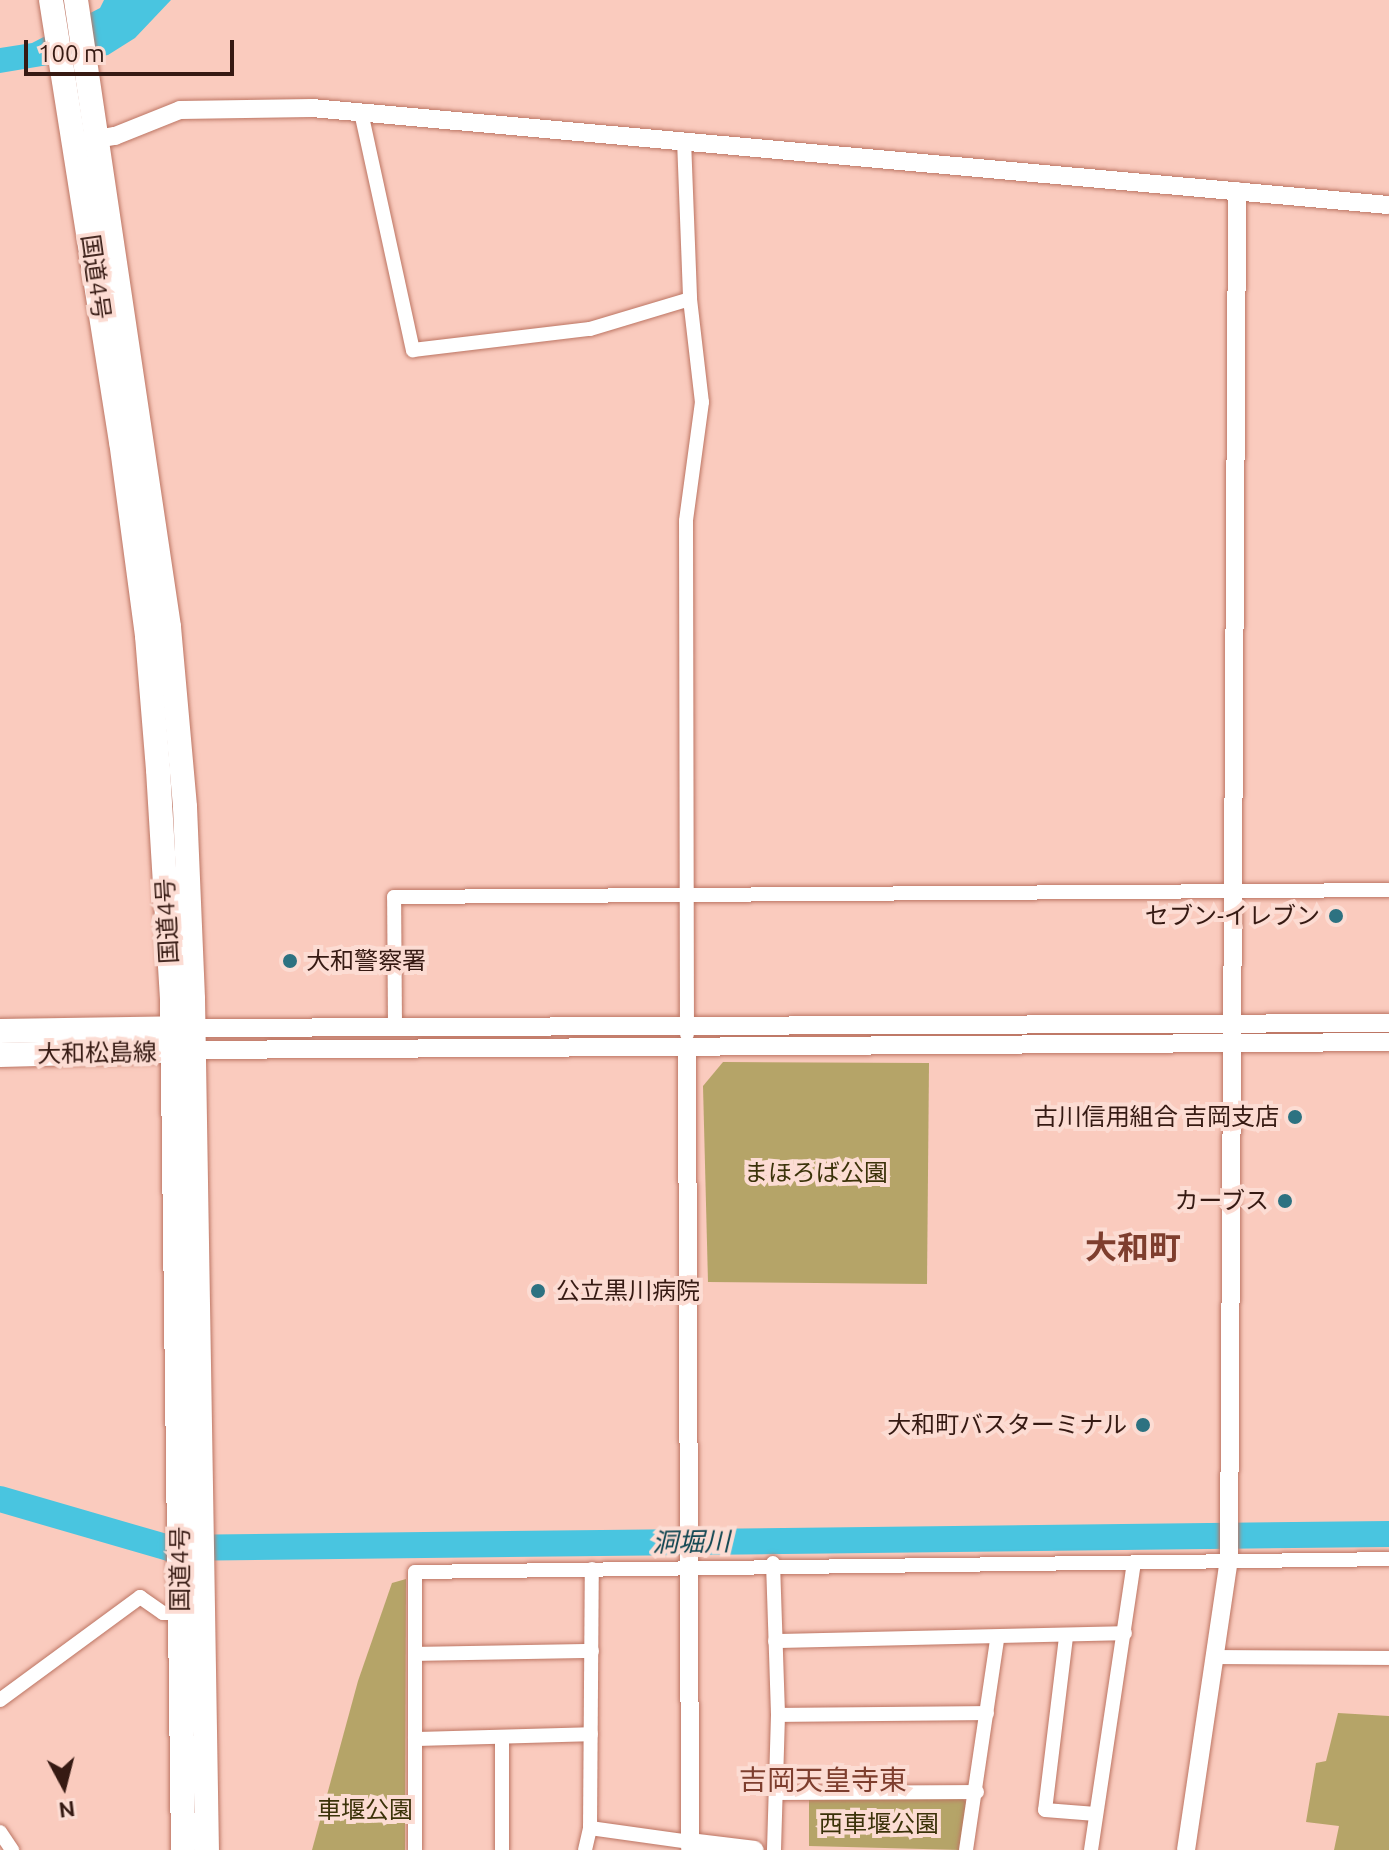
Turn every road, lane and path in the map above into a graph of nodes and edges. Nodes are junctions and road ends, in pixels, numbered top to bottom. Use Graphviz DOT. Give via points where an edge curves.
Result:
graph roads {
  1 [pos="51,0"];
  2 [pos="76,0"];
  3 [pos="80,101"];
  4 [pos="361,112"];
  5 [pos="684,140"];
  6 [pos="86,141"];
  7 [pos="1237,191"];
  8 [pos="1389,205"];
  9 [pos="690,299"];
  10 [pos="1233,890"];
  11 [pos="1389,890"];
  12 [pos="686,895"];
  13 [pos="1389,1023"];
  14 [pos="395,1027"];
  15 [pos="687,1028"];
  16 [pos="0,1031"];
  17 [pos="1234,1032"];
  18 [pos="183,1039"];
  19 [pos="1389,1042"];
  20 [pos="687,1049"];
  21 [pos="0,1055"];
  22 [pos="1229,1551"];
  23 [pos="191,1558"];
  24 [pos="1389,1559"];
  25 [pos="1134,1562"];
  26 [pos="773,1563"];
  27 [pos="690,1566"];
  28 [pos="592,1569"];
  29 [pos="180,1613"];
  30 [pos="1125,1633"];
  31 [pos="1066,1637"];
  32 [pos="997,1640"];
  33 [pos="775,1641"];
  34 [pos="592,1651"];
  35 [pos="418,1654"];
  36 [pos="1217,1657"];
  37 [pos="1389,1658"];
  38 [pos="0,1700"];
  39 [pos="987,1713"];
  40 [pos="778,1715"];
  41 [pos="591,1734"];
  42 [pos="502,1738"];
  43 [pos="415,1739"];
  44 [pos="977,1792"];
  45 [pos="777,1793"];
  46 [pos="1096,1814"];
  47 [pos="590,1828"];
  48 [pos="0,1832"];
  49 [pos="689,1846"];
  50 [pos="12,1850"];
  51 [pos="183,1850"];
  52 [pos="207,1850"];
  53 [pos="415,1850"];
  54 [pos="502,1850"];
  55 [pos="585,1850"];
  56 [pos="755,1850"];
  57 [pos="774,1850"];
  58 [pos="966,1850"];
  59 [pos="1091,1850"];
  60 [pos="1186,1850"];
  1 -- 3 [label="main road, 国道4号"];
  2 -- 3 [label="main road, 国道4号"];
  3 -- 6 [label="main road, 国道4号"];
  4 -- 5 [label="street"];
  4 -- 6 [label="street" via="203,107"];
  4 -- 9 [label="street" via="413,350 590,329"];
  5 -- 7 [label="street"];
  5 -- 9 [label="street"];
  6 -- 18 [label="main road, 国道4号" via="169,627 185,807"];
  7 -- 8 [label="street"];
  7 -- 10 [label="street"];
  9 -- 12 [label="street" via="702,402 686,521"];
  10 -- 11 [label="street"];
  10 -- 12 [label="street"];
  10 -- 17 [label="street"];
  12 -- 14 [label="street" via="394,897"];
  12 -- 15 [label="street"];
  13 -- 17 [label="street"];
  14 -- 15 [label="street"];
  14 -- 18 [label="street"];
  15 -- 17 [label="street"];
  15 -- 20 [label="street"];
  16 -- 18 [label="main road, 大和松島線"];
  17 -- 19 [label="street"];
  17 -- 20 [label="street"];
  17 -- 22 [label="street"];
  18 -- 20 [label="street"];
  18 -- 21 [label="main road, 大和松島線"];
  18 -- 23 [label="main road, 国道4号"];
  20 -- 27 [label="street"];
  22 -- 24 [label="street"];
  22 -- 25 [label="street"];
  22 -- 36 [label="street"];
  23 -- 29 [label="main road, 国道4号"];
  23 -- 52 [label="main road, 国道4号"];
  25 -- 26 [label="street"];
  25 -- 30 [label="street"];
  26 -- 27 [label="street"];
  26 -- 33 [label="street"];
  27 -- 28 [label="street"];
  27 -- 49 [label="street"];
  28 -- 34 [label="street"];
  28 -- 35 [label="street" via="415,1572"];
  29 -- 38 [label="street" via="161,1612 140,1597"];
  29 -- 51 [label="main road, 国道4号"];
  30 -- 31 [label="street"];
  30 -- 46 [label="street"];
  31 -- 32 [label="street"];
  31 -- 46 [label="street" via="1045,1810"];
  32 -- 33 [label="street"];
  32 -- 39 [label="street"];
  33 -- 40 [label="street"];
  34 -- 35 [label="street"];
  34 -- 41 [label="street"];
  35 -- 43 [label="street"];
  36 -- 37 [label="street"];
  36 -- 60 [label="street"];
  39 -- 40 [label="street"];
  39 -- 44 [label="street"];
  40 -- 45 [label="street"];
  41 -- 42 [label="street"];
  41 -- 47 [label="street"];
  42 -- 43 [label="street"];
  42 -- 54 [label="street"];
  43 -- 53 [label="street"];
  44 -- 45 [label="street"];
  44 -- 58 [label="street"];
  45 -- 57 [label="street"];
  46 -- 59 [label="street"];
  47 -- 49 [label="street"];
  47 -- 55 [label="street"];
  48 -- 50 [label="street"];
  49 -- 56 [label="street"];
}
